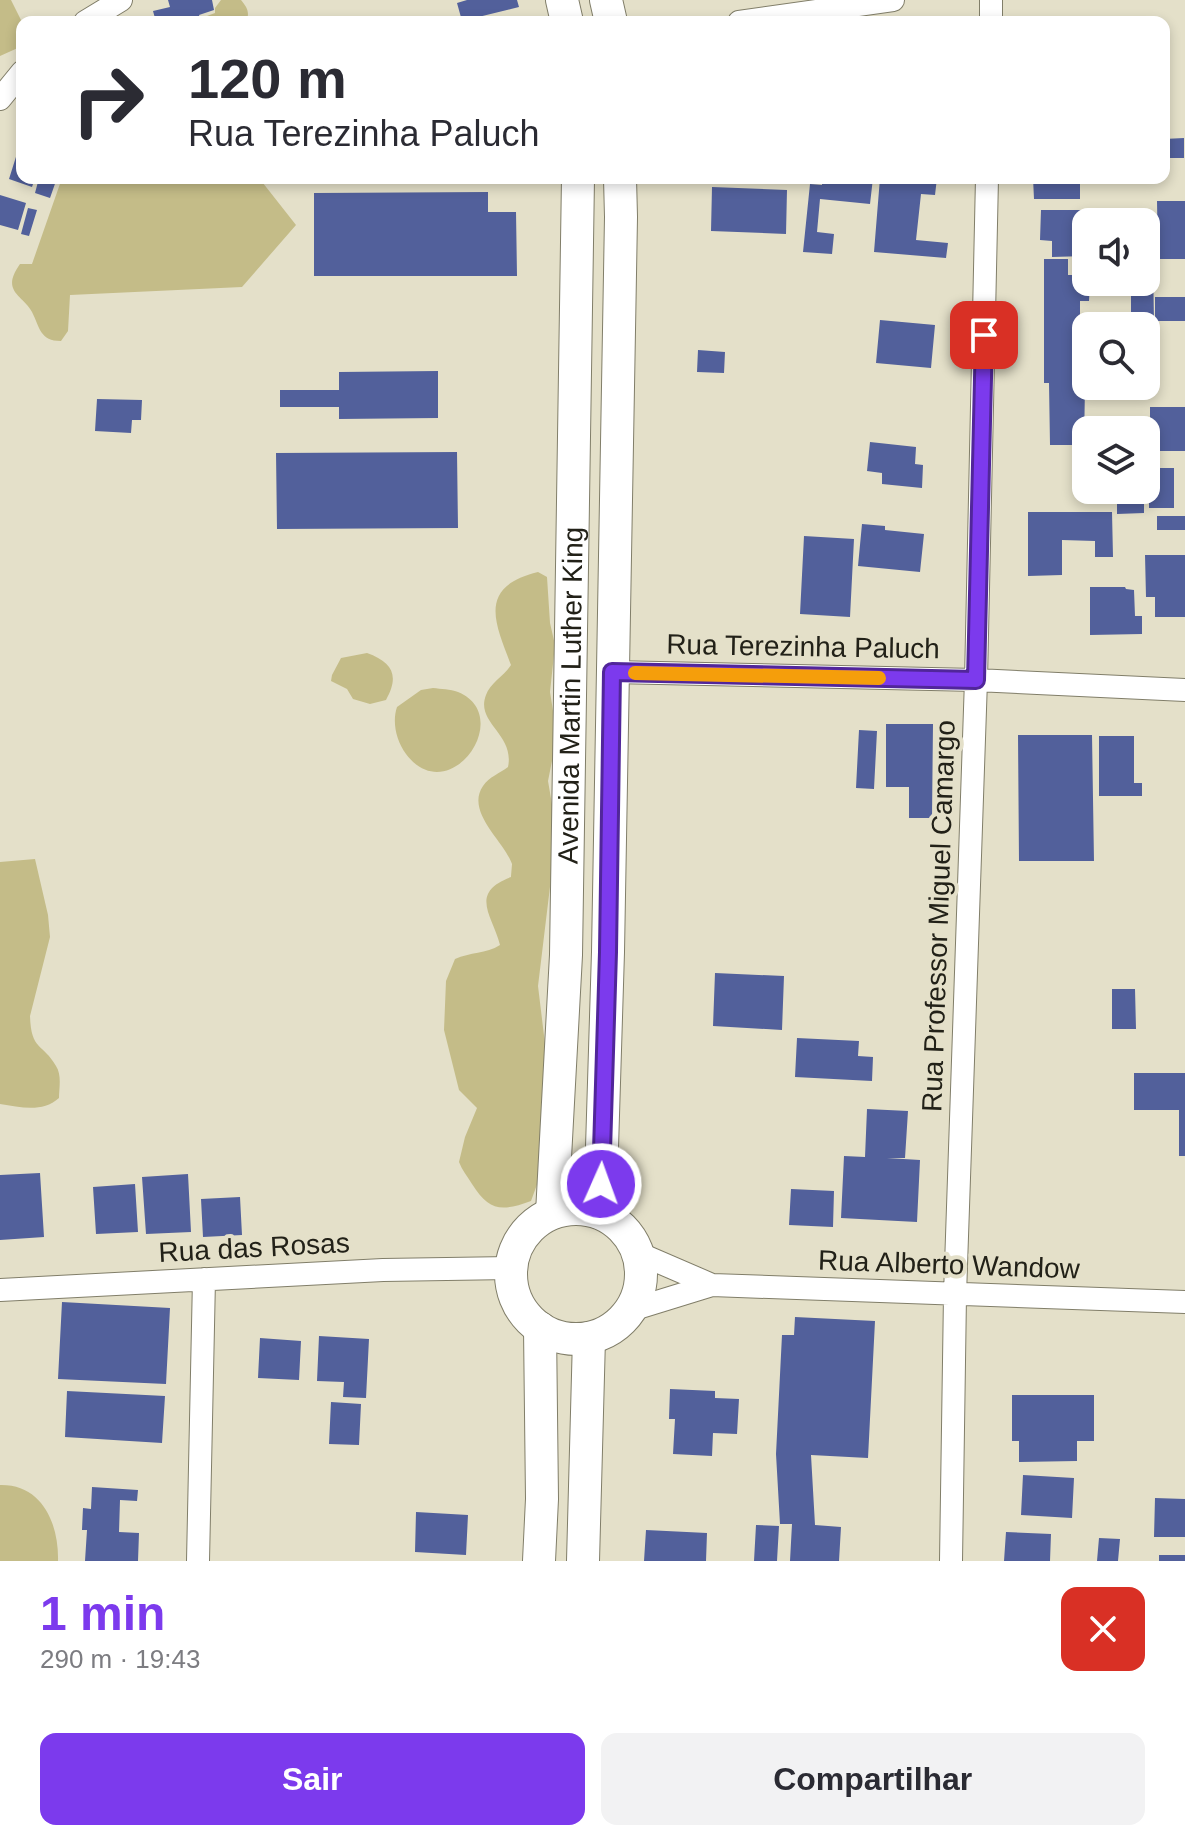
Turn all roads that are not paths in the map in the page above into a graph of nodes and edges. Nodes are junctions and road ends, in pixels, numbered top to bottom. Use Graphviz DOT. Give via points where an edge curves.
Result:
graph roads {
  1 [pos="121,0"];
  2 [pos="893,0"];
  3 [pos="95,16"];
  4 [pos="781,16"];
  5 [pos="16,79"];
  6 [pos="0,99"];
  7 [pos="578,184"];
  8 [pos="620,184"];
  9 [pos="987,184"];
  10 [pos="579,215"];
  11 [pos="621,217"];
  12 [pos="612,672"];
  13 [pos="976,680"];
  14 [pos="1185,690"];
  15 [pos="552,1213"];
  16 [pos="600,1213"];
  17 [pos="638,1253"];
  18 [pos="511,1268"];
  19 [pos="204,1279"];
  20 [pos="712,1285"];
  21 [pos="0,1290"];
  22 [pos="955,1295"];
  23 [pos="1185,1302"];
  24 [pos="631,1310"];
  25 [pos="540,1328"];
  26 [pos="589,1338"];
  27 [pos="198,1561"];
  28 [pos="539,1561"];
  29 [pos="583,1561"];
  30 [pos="951,1561"];
  1 -- 3 [label="street"];
  2 -- 4 [label="street"];
  5 -- 6 [label="street"];
  7 -- 10 [label="main road, Avenida Martin Luther King"];
  8 -- 11 [label="main road, Avenida Martin Luther King"];
  9 -- 13 [label="street, Rua Professor Miguel Camargo"];
  10 -- 11 [label="main road"];
  10 -- 15 [label="main road, Avenida Martin Luther King" via="566,955"];
  11 -- 12 [label="main road, Avenida Martin Luther King"];
  12 -- 13 [label="street, Rua Terezinha Paluch"];
  12 -- 16 [label="main road, Avenida Martin Luther King"];
  13 -- 14 [label="street, Rua Terezinha Paluch"];
  13 -- 22 [label="street, Rua Professor Miguel Camargo"];
  15 -- 16 [label="main road"];
  15 -- 18 [label="main road" via="532,1226 518,1245"];
  16 -- 17 [label="main road" via="623,1229"];
  17 -- 20 [label="street, Rua Alberto Wandow"];
  17 -- 24 [label="main road" via="641,1283"];
  18 -- 19 [label="street, Rua das Rosas"];
  18 -- 25 [label="main road" via="513,1291 523,1312"];
  19 -- 21 [label="street, Rua das Rosas"];
  19 -- 27 [label="street"];
  20 -- 22 [label="street, Rua Alberto Wandow"];
  20 -- 24 [label="street, Rua Alberto Wandow"];
  22 -- 23 [label="street, Rua Alberto Wandow"];
  22 -- 30 [label="street, Rua Professor Miguel Camargo"];
  24 -- 26 [label="main road" via="613,1328"];
  25 -- 26 [label="main road" via="564,1338"];
  25 -- 28 [label="main road"];
  26 -- 29 [label="main road"];
}
